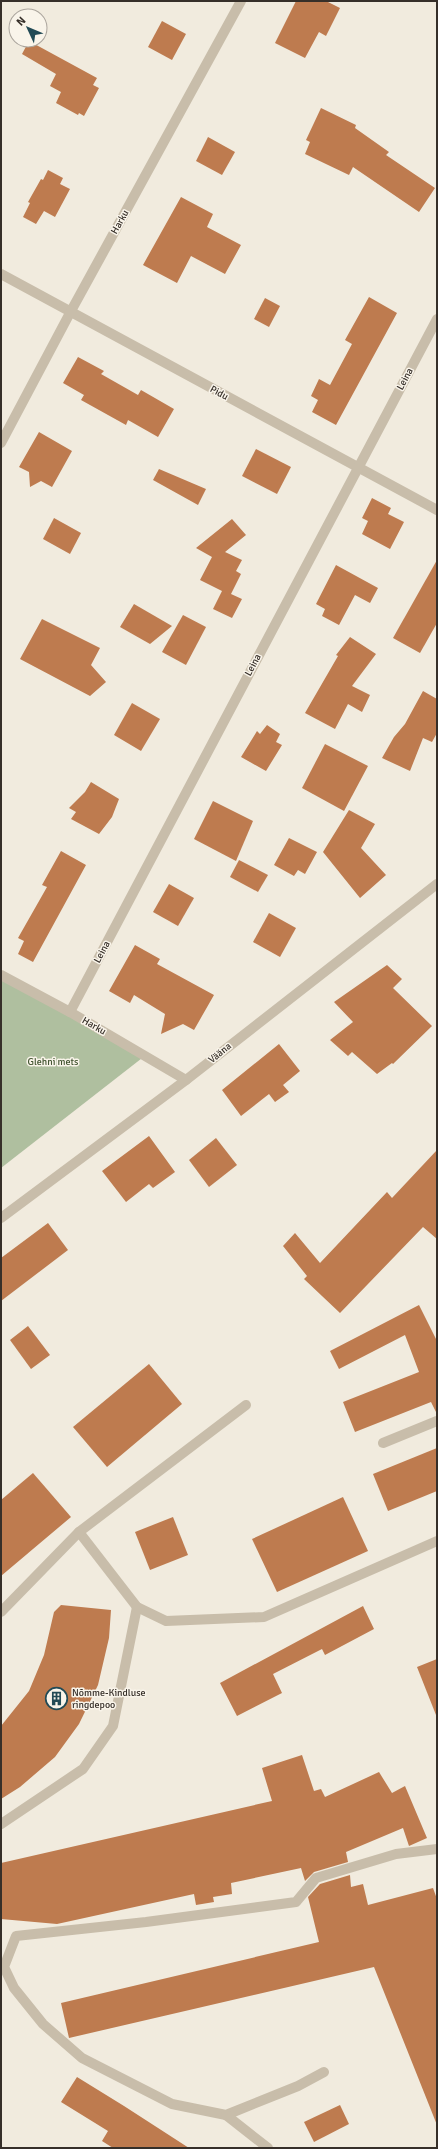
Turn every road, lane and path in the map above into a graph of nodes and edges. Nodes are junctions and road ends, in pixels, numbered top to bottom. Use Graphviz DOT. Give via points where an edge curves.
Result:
graph roads {
  1 [pos="241,1"];
  2 [pos="1,274"];
  3 [pos="71,311"];
  4 [pos="437,319"];
  5 [pos="1,443"];
  6 [pos="357,469"];
  7 [pos="437,510"];
  8 [pos="437,884"];
  9 [pos="1,975"];
  10 [pos="70,1012"];
  11 [pos="186,1080"];
  12 [pos="1,1218"];
  13 [pos="246,1405"];
  14 [pos="437,1421"];
  15 [pos="383,1443"];
  16 [pos="79,1532"];
  17 [pos="437,1541"];
  18 [pos="137,1607"];
  19 [pos="1,1612"];
  20 [pos="1,1824"];
  21 [pos="437,1849"];
  22 [pos="324,2072"];
  23 [pos="226,2115"];
  24 [pos="268,2148"];
  1 -- 3 [label="street, Harku"];
  2 -- 3 [label="street, Pidu"];
  3 -- 5 [label="street, Harku"];
  3 -- 6 [label="street, Pidu"];
  4 -- 6 [label="street, Leina"];
  6 -- 7 [label="street, Pidu"];
  6 -- 10 [label="street, Leina"];
  8 -- 11 [label="street, Vääna"];
  9 -- 10 [label="street, Harku"];
  10 -- 11 [label="street, Harku"];
  11 -- 12 [label="street, Vääna"];
  13 -- 16 [label="street"];
  14 -- 15 [label="street"];
  16 -- 18 [label="street"];
  16 -- 19 [label="street"];
  17 -- 18 [label="street" via="264,1617 166,1621"];
  18 -- 20 [label="street" via="113,1726 83,1769"];
  21 -- 23 [label="street" via="396,1854 316,1878 296,1902 16,1936 4,1966 14,1988 43,2024 82,2058 172,2104"];
  22 -- 23 [label="street" via="298,2086"];
  23 -- 24 [label="street"];
}
